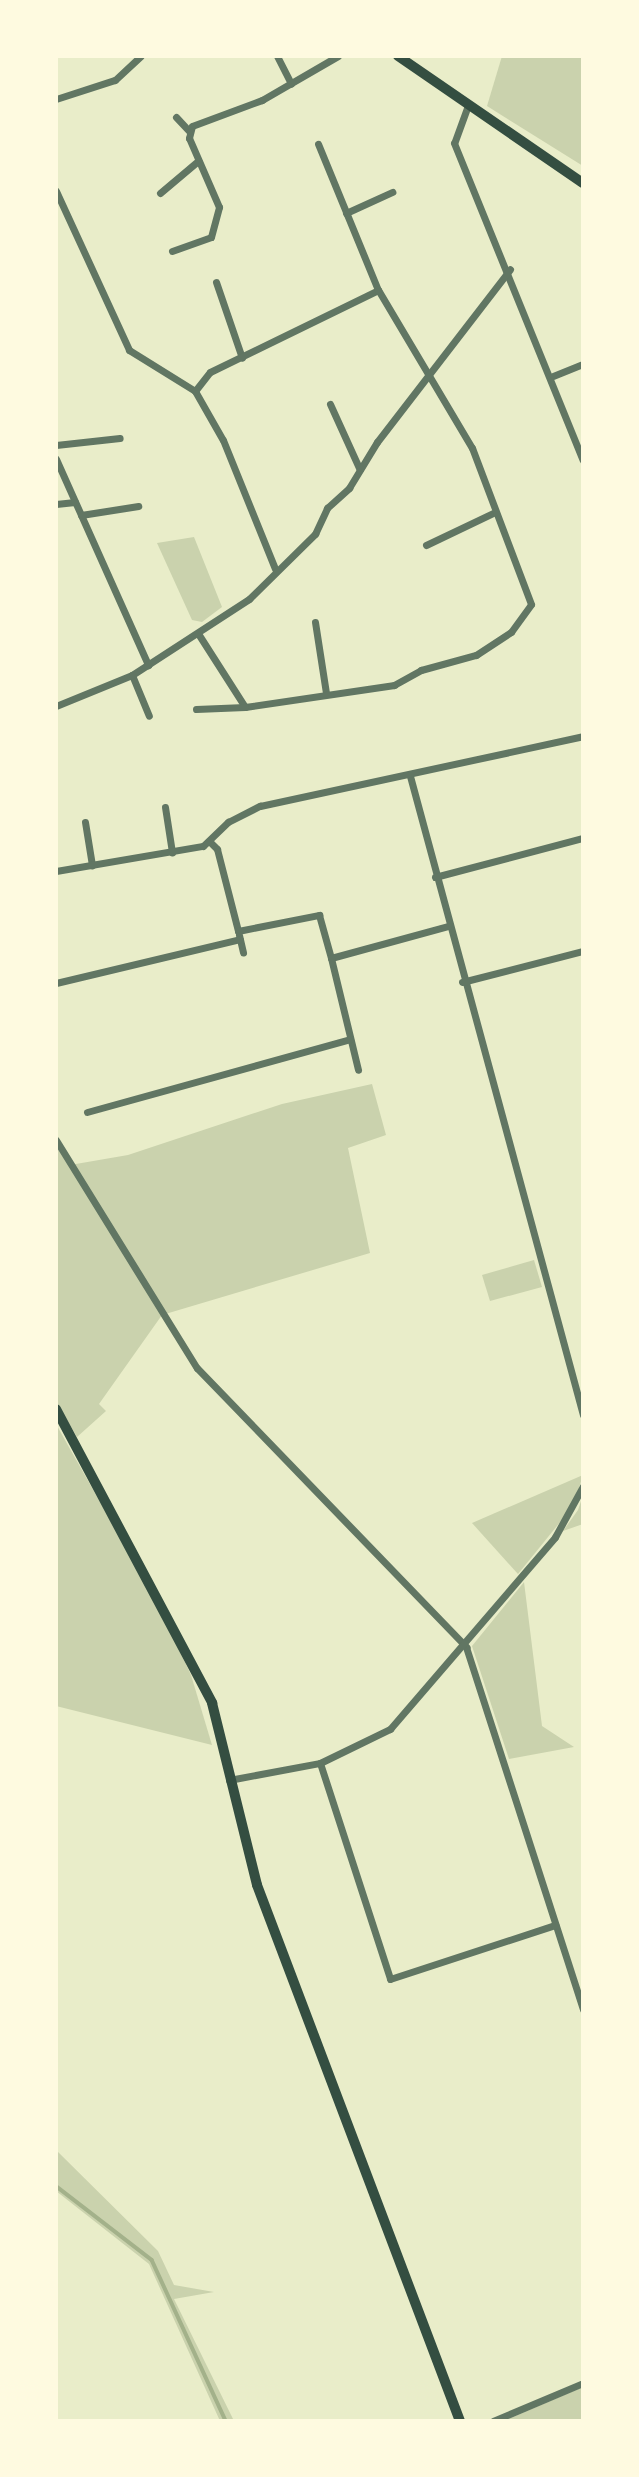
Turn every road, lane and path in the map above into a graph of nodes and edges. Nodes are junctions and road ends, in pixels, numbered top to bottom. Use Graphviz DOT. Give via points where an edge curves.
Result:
graph roads {
  1 [pos="141,56"];
  2 [pos="277,56"];
  3 [pos="338,56"];
  4 [pos="398,56"];
  5 [pos="291,84"];
  6 [pos="56,99"];
  7 [pos="467,108"];
  8 [pos="176,117"];
  9 [pos="189,131"];
  10 [pos="318,144"];
  11 [pos="198,161"];
  12 [pos="583,183"];
  13 [pos="56,191"];
  14 [pos="391,192"];
  15 [pos="160,193"];
  16 [pos="346,213"];
  17 [pos="172,251"];
  18 [pos="510,269"];
  19 [pos="216,282"];
  20 [pos="378,290"];
  21 [pos="242,358"];
  22 [pos="583,364"];
  23 [pos="432,372"];
  24 [pos="553,376"];
  25 [pos="195,391"];
  26 [pos="330,404"];
  27 [pos="120,438"];
  28 [pos="56,445"];
  29 [pos="56,459"];
  30 [pos="583,460"];
  31 [pos="360,470"];
  32 [pos="75,502"];
  33 [pos="56,505"];
  34 [pos="138,506"];
  35 [pos="493,513"];
  36 [pos="81,515"];
  37 [pos="426,545"];
  38 [pos="275,569"];
  39 [pos="315,622"];
  40 [pos="198,635"];
  41 [pos="148,665"];
  42 [pos="132,675"];
  43 [pos="326,693"];
  44 [pos="56,706"];
  45 [pos="245,707"];
  46 [pos="197,709"];
  47 [pos="149,716"];
  48 [pos="583,736"];
  49 [pos="410,776"];
  50 [pos="165,807"];
  51 [pos="85,821"];
  52 [pos="583,838"];
  53 [pos="210,842"];
  54 [pos="172,852"];
  55 [pos="92,865"];
  56 [pos="56,871"];
  57 [pos="435,877"];
  58 [pos="448,926"];
  59 [pos="239,935"];
  60 [pos="583,951"];
  61 [pos="243,953"];
  62 [pos="331,958"];
  63 [pos="462,982"];
  64 [pos="56,983"];
  65 [pos="350,1039"];
  66 [pos="358,1070"];
  67 [pos="87,1112"];
  68 [pos="56,1140"];
  69 [pos="56,1409"];
  70 [pos="583,1415"];
  71 [pos="583,1486"];
  72 [pos="466,1647"];
  73 [pos="320,1763"];
  74 [pos="229,1780"];
  75 [pos="555,1925"];
  76 [pos="583,2010"];
  77 [pos="583,2383"];
  78 [pos="460,2421"];
  79 [pos="494,2421"];
  1 -- 6 [label="street" via="115,80"];
  2 -- 5 [label="street"];
  3 -- 5 [label="street"];
  4 -- 7 [label="main road"];
  5 -- 9 [label="street"];
  7 -- 12 [label="main road"];
  7 -- 18 [label="street" via="454,142"];
  8 -- 9 [label="street"];
  9 -- 11 [label="street"];
  10 -- 16 [label="street"];
  11 -- 15 [label="street"];
  11 -- 17 [label="street" via="219,207 211,237"];
  13 -- 25 [label="street" via="129,350"];
  14 -- 16 [label="street"];
  16 -- 20 [label="street"];
  18 -- 23 [label="street"];
  18 -- 24 [label="street"];
  19 -- 21 [label="street"];
  20 -- 21 [label="street"];
  20 -- 23 [label="street"];
  21 -- 25 [label="street" via="210,372"];
  22 -- 24 [label="street"];
  23 -- 31 [label="street"];
  23 -- 35 [label="street" via="472,448"];
  24 -- 30 [label="street"];
  25 -- 38 [label="street" via="223,440"];
  26 -- 31 [label="street"];
  27 -- 28 [label="street"];
  29 -- 32 [label="street"];
  31 -- 38 [label="street" via="327,508 315,534"];
  32 -- 33 [label="street"];
  32 -- 36 [label="street"];
  34 -- 36 [label="street"];
  35 -- 37 [label="street"];
  35 -- 43 [label="street" via="510,536 529,584 526,617 476,655 421,670 394,685"];
  36 -- 41 [label="street"];
  38 -- 40 [label="street" via="249,599"];
  39 -- 43 [label="street"];
  40 -- 41 [label="street"];
  40 -- 45 [label="street"];
  41 -- 42 [label="street"];
  42 -- 44 [label="street"];
  42 -- 47 [label="street"];
  43 -- 45 [label="street"];
  45 -- 46 [label="street"];
  48 -- 49 [label="street"];
  49 -- 53 [label="street" via="260,806 228,822"];
  49 -- 57 [label="street"];
  50 -- 54 [label="street"];
  51 -- 55 [label="street"];
  52 -- 57 [label="street"];
  53 -- 54 [label="street"];
  53 -- 59 [label="street"];
  54 -- 55 [label="street"];
  55 -- 56 [label="street"];
  57 -- 58 [label="street"];
  58 -- 62 [label="street"];
  58 -- 63 [label="street"];
  59 -- 61 [label="street"];
  59 -- 62 [label="street" via="319,915"];
  59 -- 64 [label="street"];
  60 -- 63 [label="street"];
  62 -- 65 [label="street"];
  63 -- 70 [label="street"];
  65 -- 66 [label="street"];
  65 -- 67 [label="street"];
  68 -- 72 [label="street" via="197,1368"];
  69 -- 74 [label="main road" via="195,1662 212,1703"];
  71 -- 72 [label="street" via="555,1536"];
  72 -- 73 [label="street" via="390,1729"];
  72 -- 75 [label="street"];
  73 -- 74 [label="street"];
  73 -- 75 [label="street" via="390,1979"];
  74 -- 78 [label="main road" via="261,1897"];
  75 -- 76 [label="street"];
  77 -- 79 [label="street"];
}
